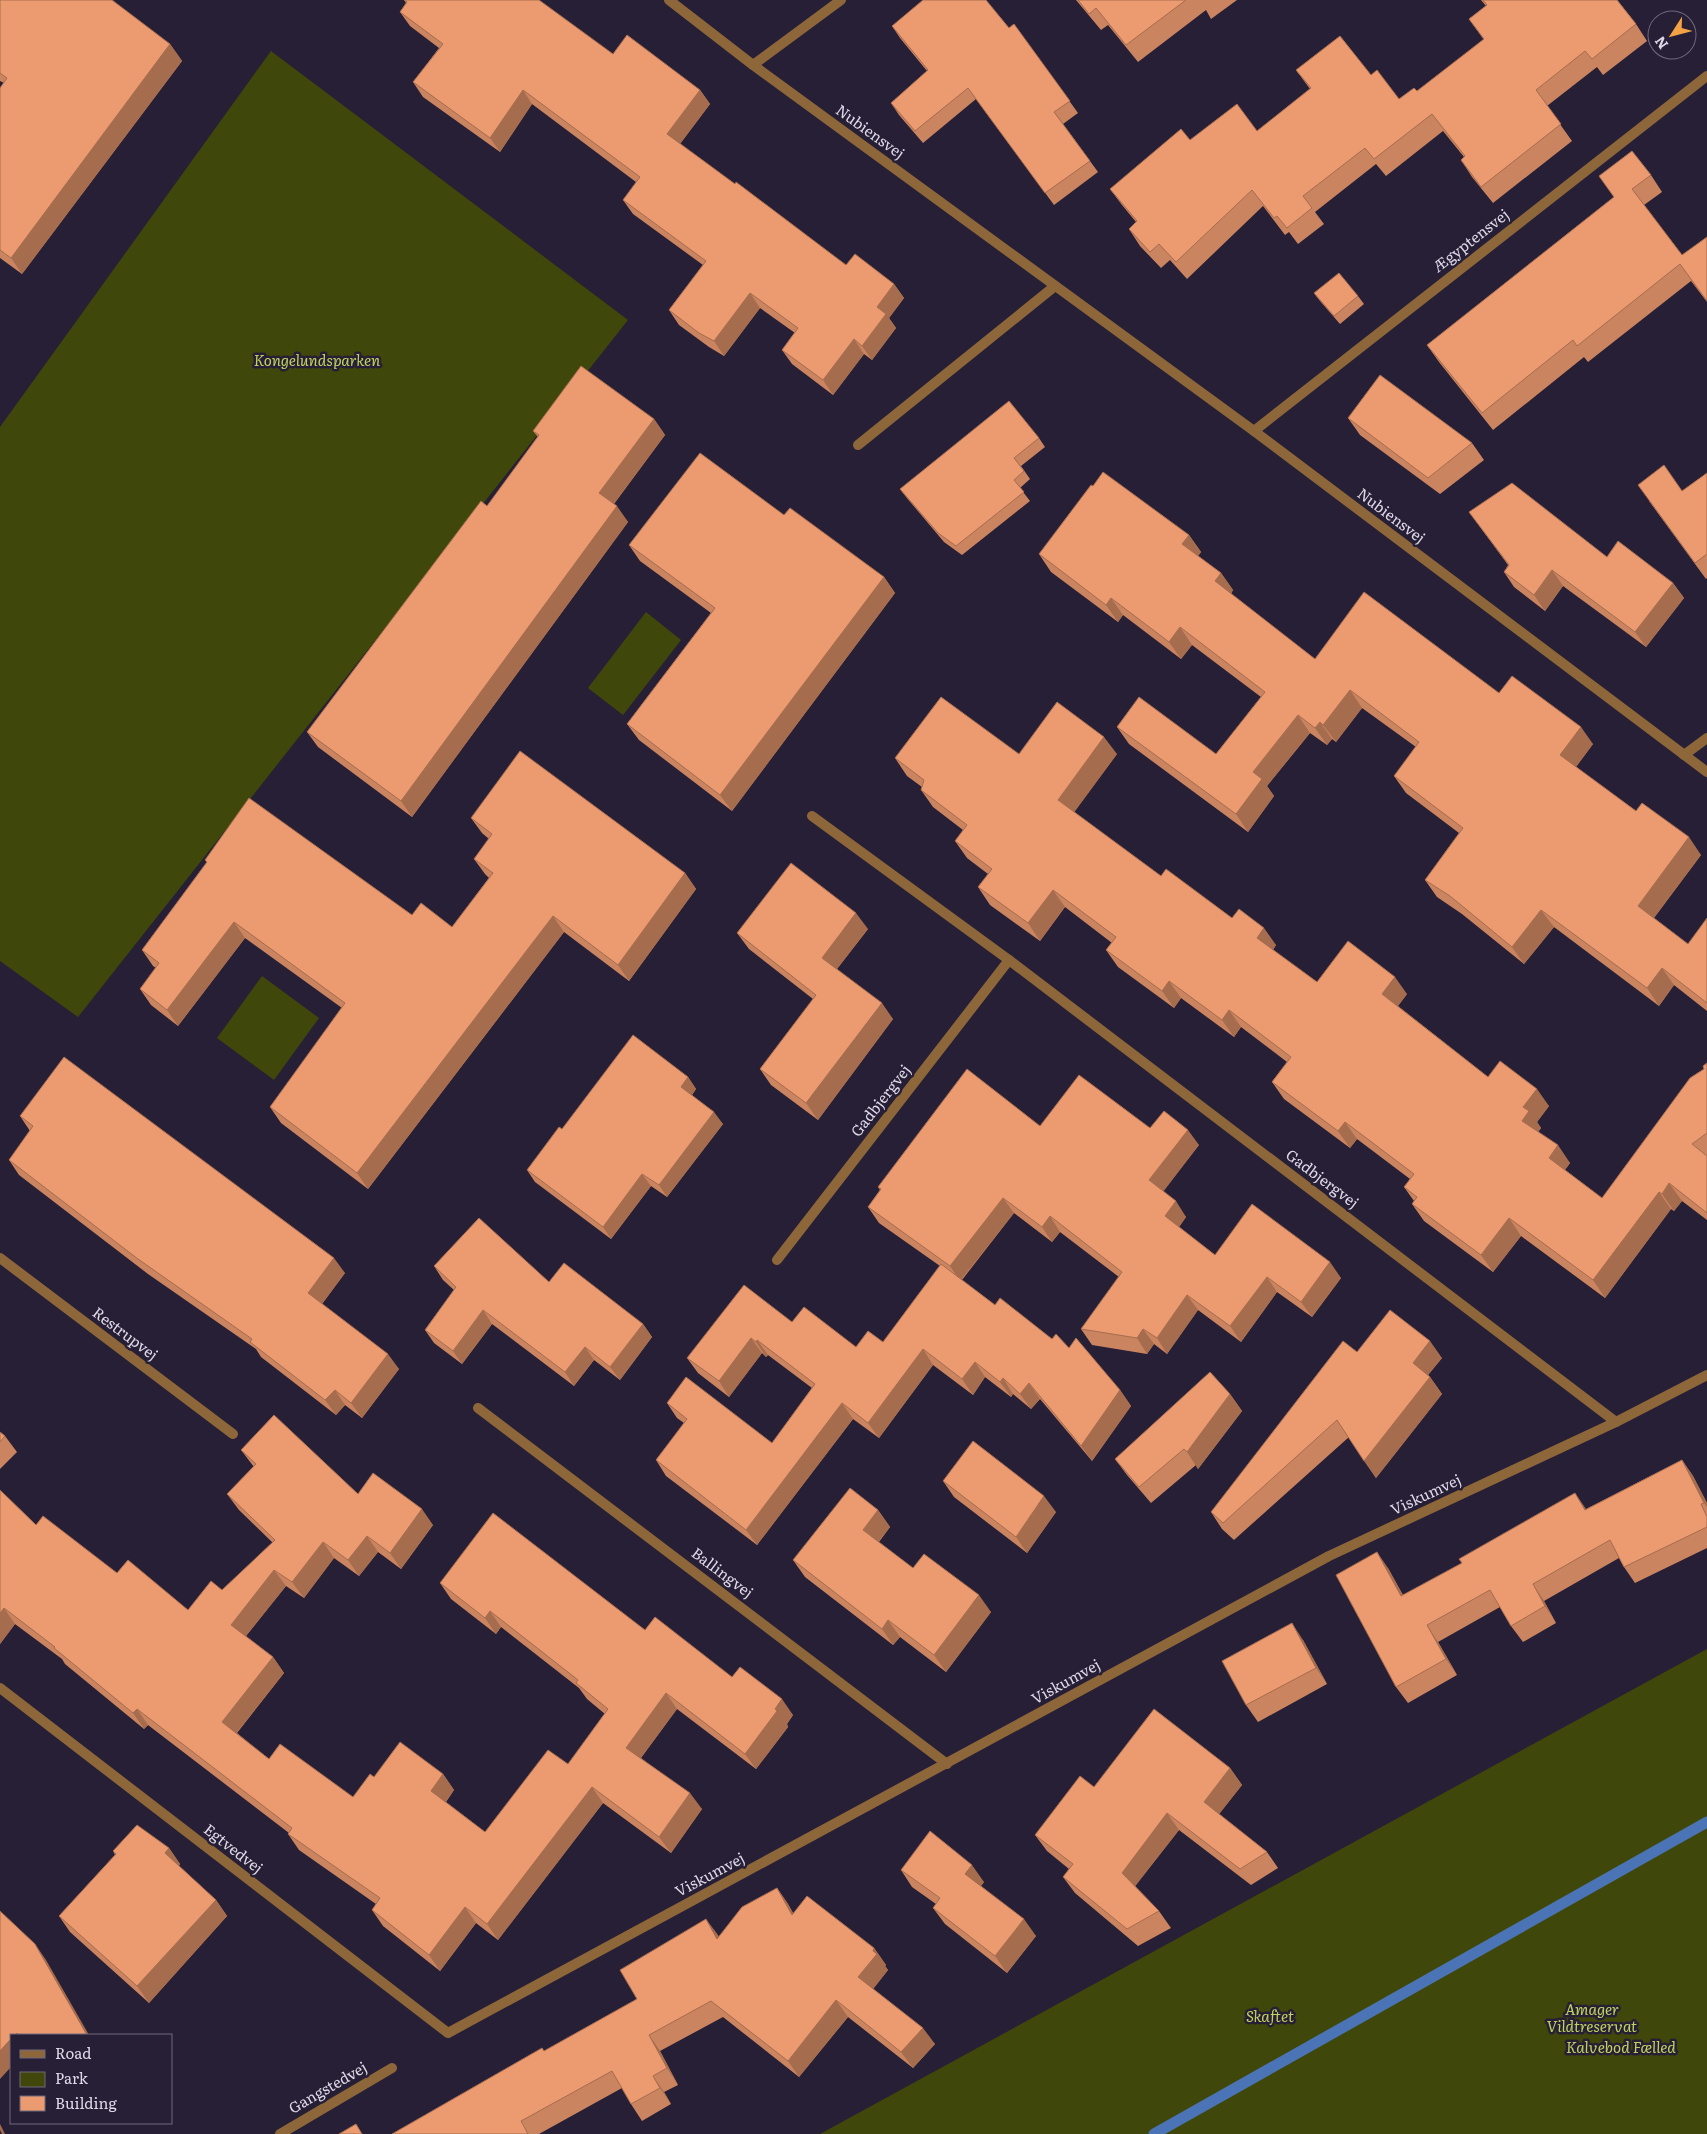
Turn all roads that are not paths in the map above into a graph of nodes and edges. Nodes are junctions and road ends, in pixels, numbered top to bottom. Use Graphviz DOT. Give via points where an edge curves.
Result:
graph roads {
  1 [pos="669,0"];
  2 [pos="841,0"];
  3 [pos="753,65"];
  4 [pos="1707,76"];
  5 [pos="1055,286"];
  6 [pos="1254,431"];
  7 [pos="858,445"];
  8 [pos="1707,738"];
  9 [pos="1684,755"];
  10 [pos="1707,772"];
  11 [pos="812,816"];
  12 [pos="1009,960"];
  13 [pos="0,1258"];
  14 [pos="777,1260"];
  15 [pos="1707,1375"];
  16 [pos="478,1408"];
  17 [pos="1616,1422"];
  18 [pos="233,1434"];
  19 [pos="0,1688"];
  20 [pos="947,1764"];
  21 [pos="448,2033"];
  22 [pos="392,2068"];
  23 [pos="280,2134"];
  1 -- 3 [label="street, Nubiensvej"];
  2 -- 3 [label="street"];
  3 -- 5 [label="street, Nubiensvej"];
  4 -- 6 [label="street, Ægyptensvej"];
  5 -- 6 [label="street, Nubiensvej"];
  5 -- 7 [label="street"];
  6 -- 9 [label="street, Nubiensvej"];
  8 -- 9 [label="street"];
  9 -- 10 [label="street, Nubiensvej"];
  11 -- 12 [label="street, Gadbjergvej"];
  12 -- 14 [label="street, Gadbjergvej"];
  12 -- 17 [label="street, Gadbjergvej"];
  13 -- 18 [label="street, Restrupvej"];
  15 -- 17 [label="street, Viskumvej"];
  16 -- 20 [label="street, Ballingvej"];
  17 -- 20 [label="street, Viskumvej" via="1329,1556"];
  19 -- 21 [label="street, Egtvedvej"];
  20 -- 21 [label="street, Viskumvej"];
  22 -- 23 [label="street, Gangstedvej"];
}
